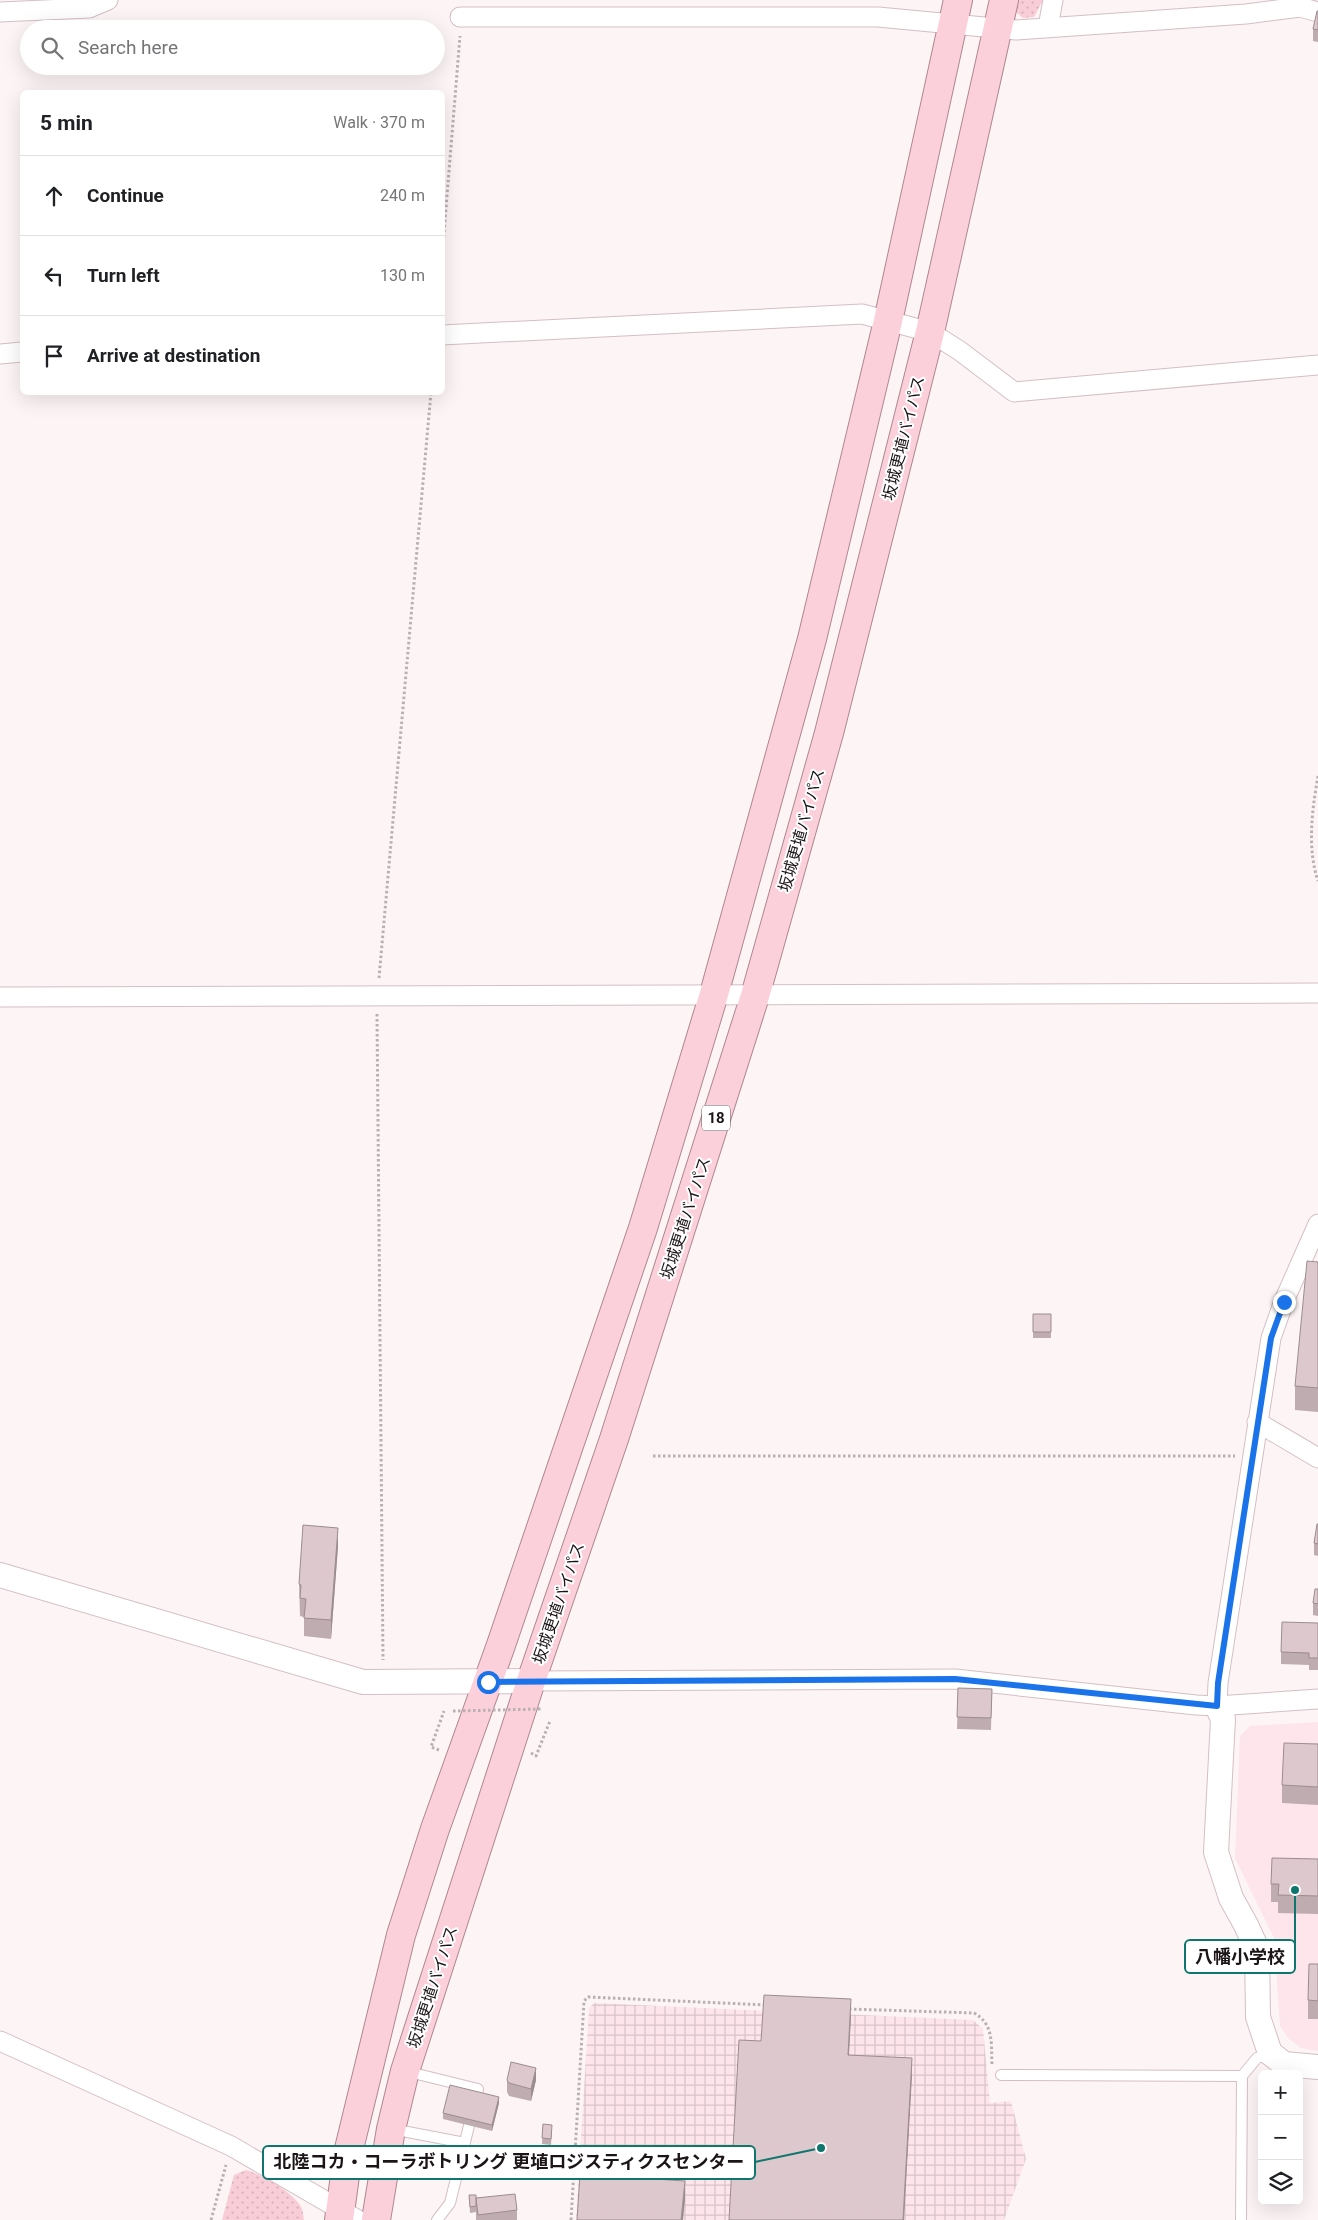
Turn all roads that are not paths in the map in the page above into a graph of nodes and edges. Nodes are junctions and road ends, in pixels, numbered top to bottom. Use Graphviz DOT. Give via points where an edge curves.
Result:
graph roads {
  1 [pos="108,0"];
  2 [pos="1004,0"];
  3 [pos="1053,0"];
  4 [pos="0,12"];
  5 [pos="956,12"];
  6 [pos="1318,12"];
  7 [pos="460,17"];
  8 [pos="999,28"];
  9 [pos="1048,28"];
  10 [pos="888,321"];
  11 [pos="930,332"];
  12 [pos="445,335"];
  13 [pos="20,352"];
  14 [pos="0,354"];
  15 [pos="1318,365"];
  16 [pos="1318,993"];
  17 [pos="714,994"];
  18 [pos="755,996"];
  19 [pos="0,998"];
  20 [pos="1318,1224"];
  21 [pos="1257,1422"];
  22 [pos="1318,1458"];
  23 [pos="0,1576"];
  24 [pos="531,1681"];
  25 [pos="488,1682"];
  26 [pos="1318,1699"];
  27 [pos="1217,1706"];
  28 [pos="0,2041"];
  29 [pos="1270,2053"];
  30 [pos="1318,2067"];
  31 [pos="405,2071"];
  32 [pos="1000,2075"];
  33 [pos="1242,2076"];
  34 [pos="392,2129"];
  35 [pos="465,2143"];
  36 [pos="346,2216"];
  37 [pos="376,2220"];
  38 [pos="437,2220"];
  39 [pos="1241,2220"];
  1 -- 4 [label="street" via="89,8"];
  2 -- 8 [label="highway, 坂城更埴バイパス / 18"];
  3 -- 9 [label="street"];
  5 -- 7 [label="street" via="878,16"];
  5 -- 8 [label="street"];
  5 -- 10 [label="highway, 18"];
  6 -- 9 [label="street" via="1300,7"];
  8 -- 9 [label="street"];
  8 -- 11 [label="highway, 坂城更埴バイパス / 18"];
  10 -- 11 [label="street"];
  10 -- 12 [label="street" via="862,314"];
  10 -- 17 [label="highway, 18" via="812,639"];
  11 -- 15 [label="street" via="1014,392"];
  11 -- 18 [label="highway, 坂城更埴バイパス / 18" via="829,733"];
  13 -- 14 [label="street"];
  16 -- 18 [label="street"];
  17 -- 18 [label="street"];
  17 -- 19 [label="street"];
  17 -- 25 [label="highway, 18" via="643,1228"];
  18 -- 24 [label="highway, 坂城更埴バイパス / 18" via="614,1440"];
  20 -- 21 [label="street" via="1271,1338"];
  21 -- 22 [label="street"];
  21 -- 27 [label="street"];
  23 -- 25 [label="street" via="363,1682"];
  24 -- 25 [label="street"];
  24 -- 27 [label="street" via="955,1679"];
  24 -- 31 [label="highway, 坂城更埴バイパス / 18"];
  25 -- 36 [label="highway, 18" via="401,1935 348,2153"];
  26 -- 27 [label="street"];
  27 -- 29 [label="street" via="1223,1719 1216,1852 1231,1898 1257,1949 1258,2017"];
  28 -- 36 [label="street" via="231,2146"];
  29 -- 30 [label="street" via="1284,2064"];
  29 -- 33 [label="lane" via="1257,2058"];
  31 -- 34 [label="highway, 坂城更埴バイパス / 18"];
  31 -- 35 [label="lane" via="478,2090"];
  32 -- 33 [label="lane"];
  33 -- 39 [label="lane"];
  34 -- 35 [label="lane"];
  34 -- 37 [label="highway, 坂城更埴バイパス / 18"];
  35 -- 38 [label="lane" via="450,2203"];
}
